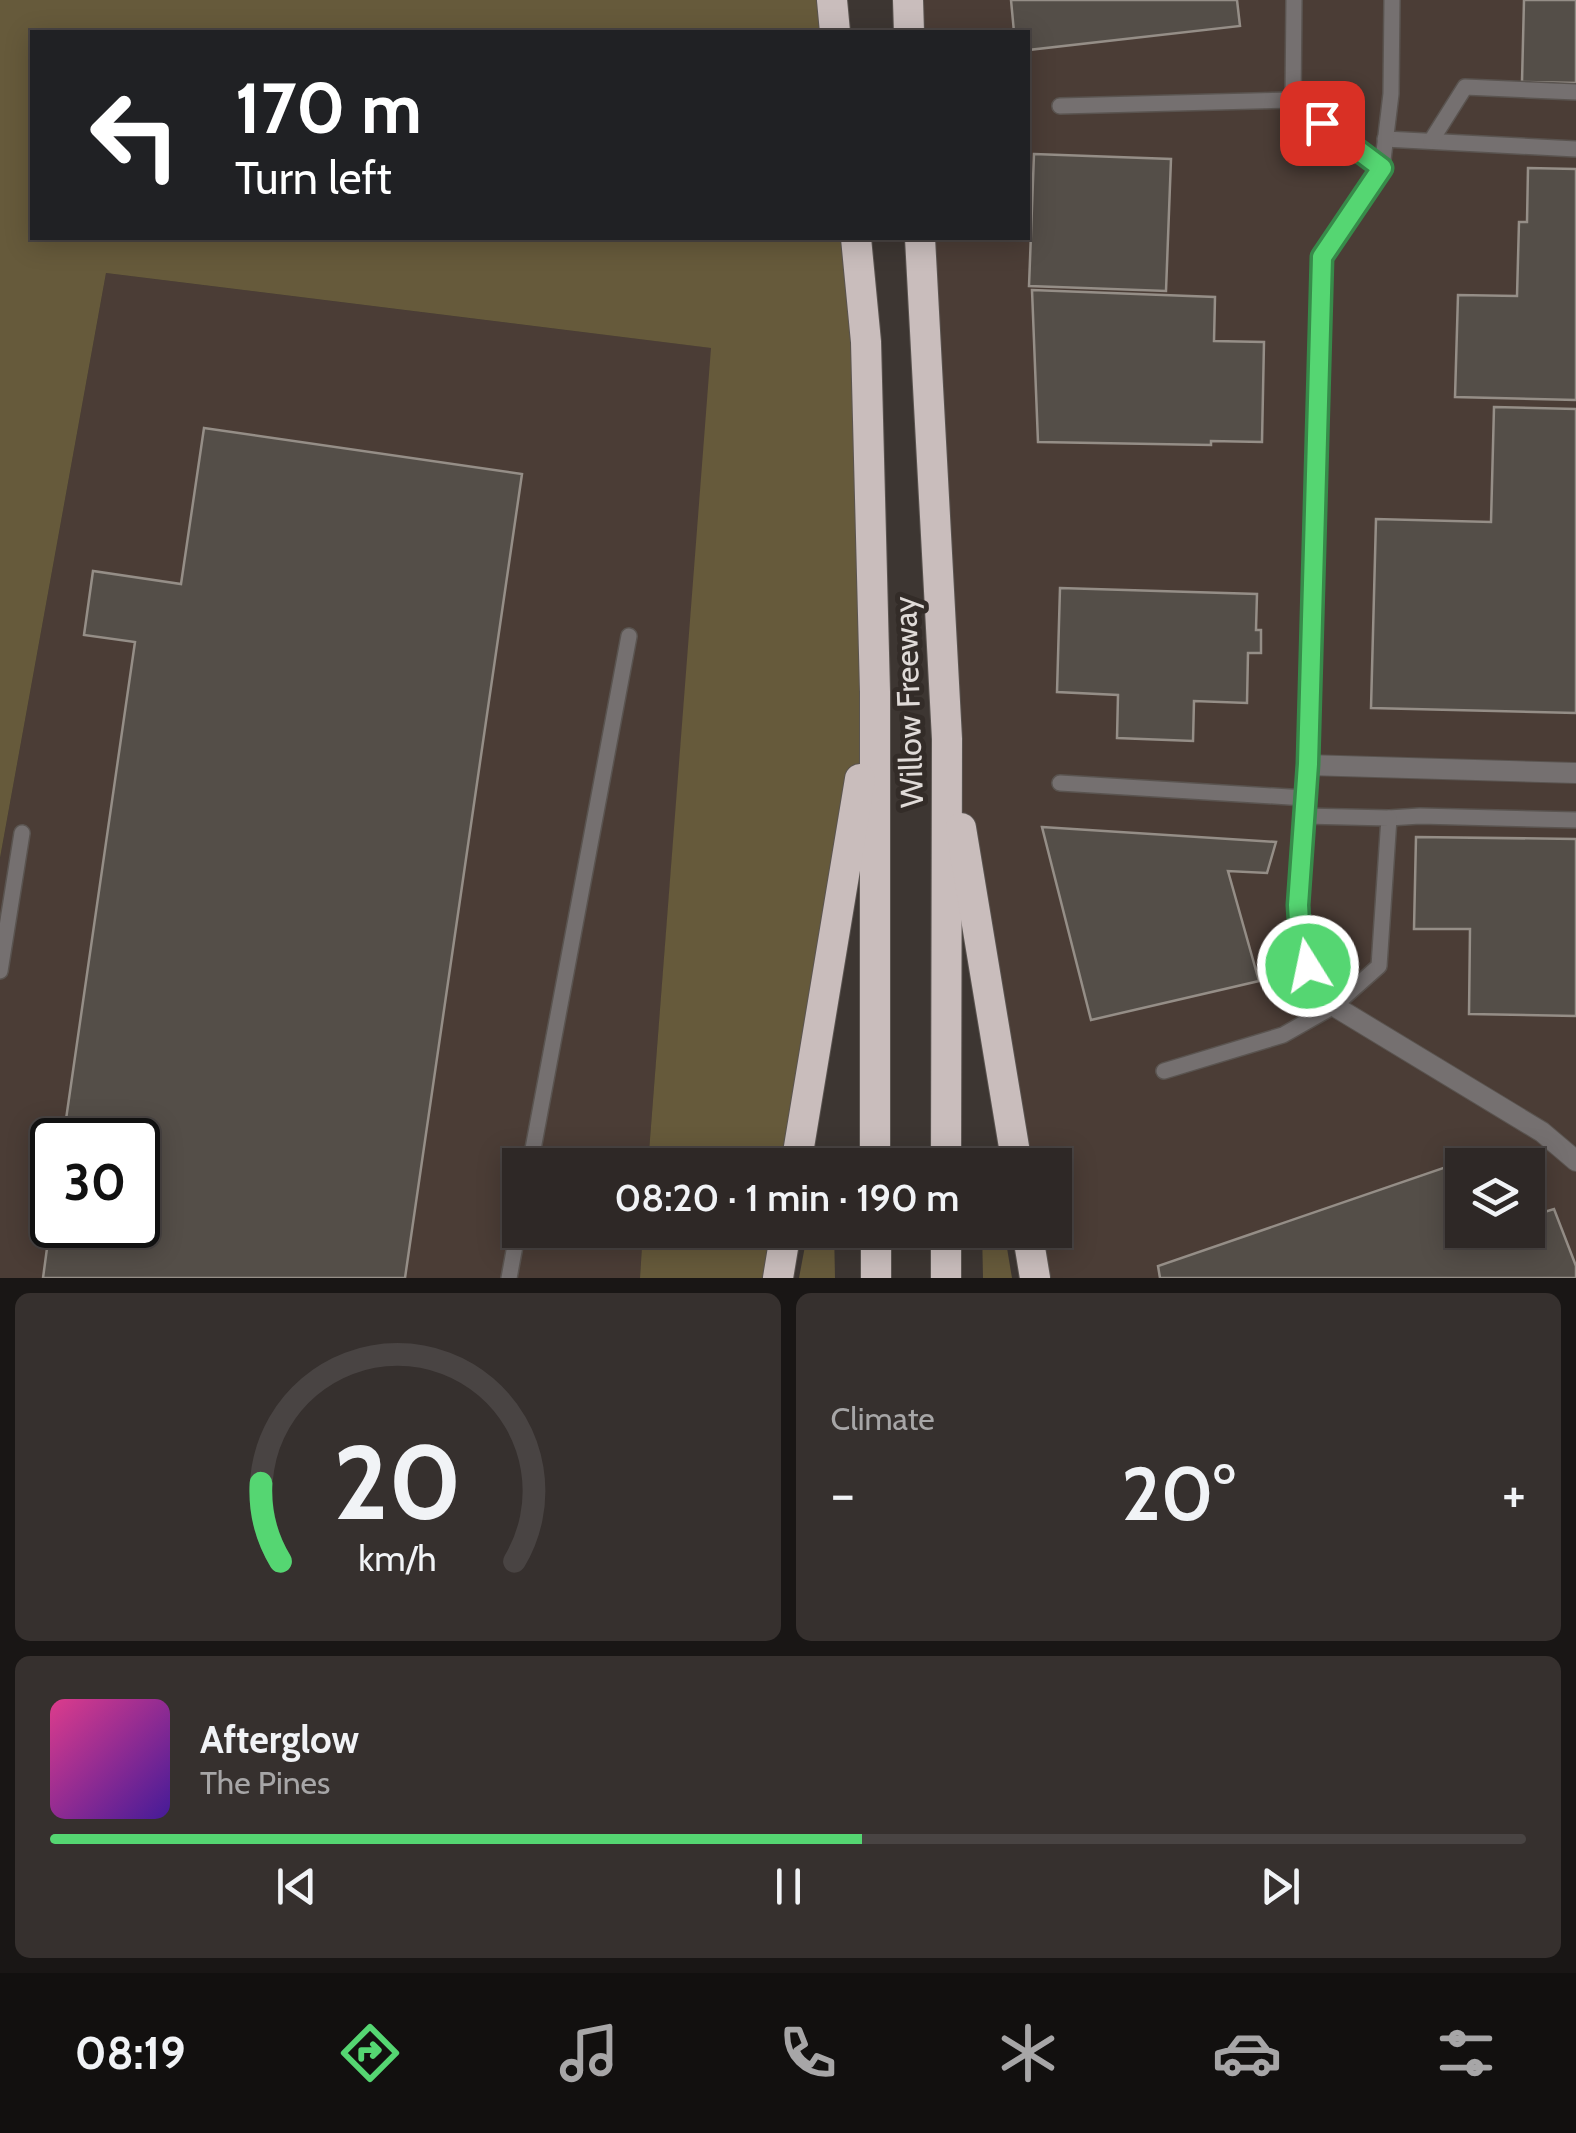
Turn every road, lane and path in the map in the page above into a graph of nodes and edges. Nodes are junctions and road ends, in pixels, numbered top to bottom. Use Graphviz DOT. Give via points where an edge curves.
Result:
graph roads {
  1 [pos="832,0"];
  2 [pos="908,0"];
  3 [pos="1294,0"];
  4 [pos="1392,0"];
  5 [pos="835,30"];
  6 [pos="910,30"];
  7 [pos="1576,92"];
  8 [pos="1292,100"];
  9 [pos="1060,106"];
  10 [pos="1386,138"];
  11 [pos="1430,142"];
  12 [pos="1576,150"];
  13 [pos="1382,168"];
  14 [pos="856,240"];
  15 [pos="920,240"];
  16 [pos="628,636"];
  17 [pos="875,692"];
  18 [pos="947,740"];
  19 [pos="1308,764"];
  20 [pos="1576,773"];
  21 [pos="1060,783"];
  22 [pos="1305,807"];
  23 [pos="1389,818"];
  24 [pos="1576,820"];
  25 [pos="22,834"];
  26 [pos="0,971"];
  27 [pos="1334,1006"];
  28 [pos="1164,1070"];
  29 [pos="533,1148"];
  30 [pos="799,1148"];
  31 [pos="876,1148"];
  32 [pos="946,1148"];
  33 [pos="1014,1148"];
  34 [pos="1576,1161"];
  35 [pos="515,1248"];
  36 [pos="783,1248"];
  37 [pos="876,1248"];
  38 [pos="946,1248"];
  39 [pos="1031,1248"];
  40 [pos="509,1278"];
  41 [pos="778,1278"];
  42 [pos="876,1278"];
  43 [pos="946,1278"];
  44 [pos="1035,1278"];
  1 -- 5 [label="highway"];
  2 -- 6 [label="highway"];
  3 -- 8 [label="lane"];
  4 -- 10 [label="lane"];
  7 -- 11 [label="lane" via="1465,87"];
  8 -- 9 [label="lane"];
  8 -- 13 [label="lane"];
  10 -- 11 [label="lane"];
  10 -- 13 [label="lane"];
  11 -- 12 [label="lane"];
  13 -- 19 [label="street" via="1322,257"];
  14 -- 17 [label="highway, Willow Freeway" via="866,342"];
  15 -- 18 [label="highway, Willow Freeway"];
  16 -- 29 [label="lane"];
  17 -- 30 [label="highway"];
  17 -- 31 [label="highway, Willow Freeway"];
  18 -- 32 [label="highway, Willow Freeway"];
  18 -- 33 [label="highway"];
  19 -- 20 [label="street"];
  19 -- 22 [label="street"];
  21 -- 22 [label="lane"];
  22 -- 23 [label="lane"];
  22 -- 27 [label="street" via="1300,938 1317,988"];
  23 -- 24 [label="lane"];
  23 -- 27 [label="lane" via="1379,966"];
  25 -- 26 [label="lane"];
  27 -- 28 [label="lane" via="1283,1035"];
  27 -- 34 [label="street" via="1542,1132"];
  35 -- 40 [label="lane"];
  36 -- 41 [label="highway"];
  37 -- 42 [label="highway"];
  38 -- 43 [label="highway"];
  39 -- 44 [label="highway"];
}
